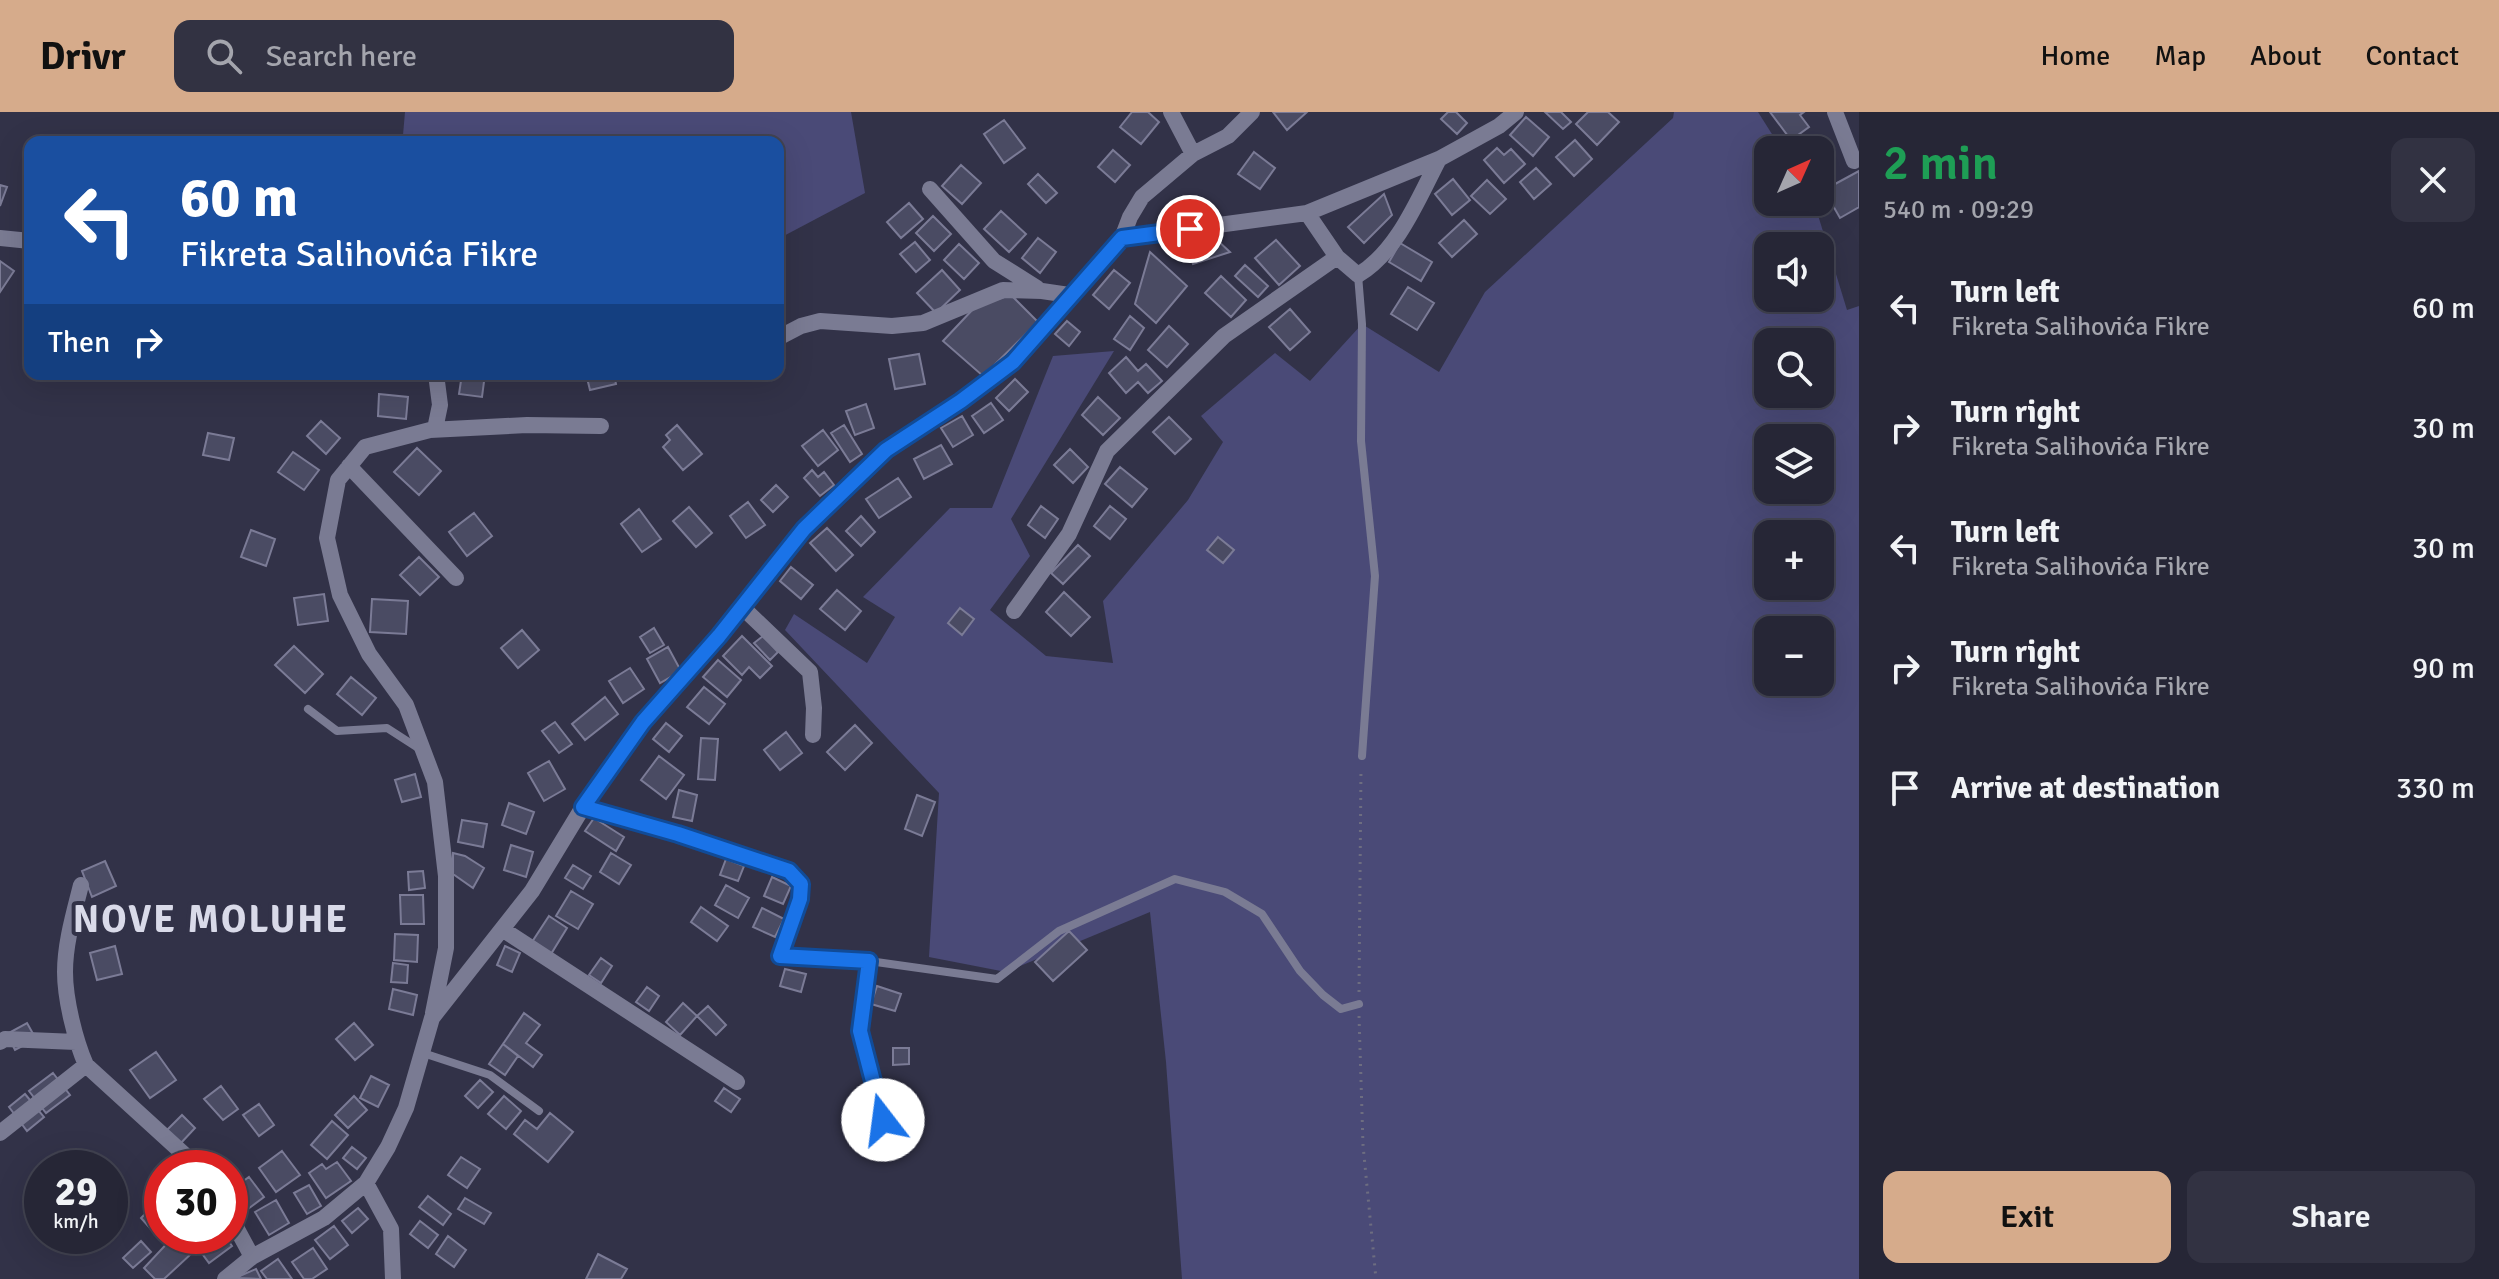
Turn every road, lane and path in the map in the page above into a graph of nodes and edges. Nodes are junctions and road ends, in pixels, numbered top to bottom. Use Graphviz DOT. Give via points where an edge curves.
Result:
graph roads {
  1 [pos="1171,112"];
  2 [pos="1252,112"];
  3 [pos="1516,112"];
  4 [pos="1835,112"];
  5 [pos="1193,154"];
  6 [pos="1439,159"];
  7 [pos="1854,161"];
  8 [pos="930,189"];
  9 [pos="1307,213"];
  10 [pos="0,238"];
  11 [pos="1122,238"];
  12 [pos="24,240"];
  13 [pos="1337,257"];
  14 [pos="1358,275"];
  15 [pos="1042,291"];
  16 [pos="1069,295"];
  17 [pos="784,335"];
  18 [pos="437,380"];
  19 [pos="601,426"];
  20 [pos="435,429"];
  21 [pos="349,466"];
  22 [pos="456,578"];
  23 [pos="742,607"];
  24 [pos="1014,611"];
  25 [pos="308,709"];
  26 [pos="813,735"];
  27 [pos="424,752"];
  28 [pos="1362,756"];
  29 [pos="583,807"];
  30 [pos="81,885"];
  31 [pos="502,929"];
  32 [pos="869,961"];
  33 [pos="1359,1004"];
  34 [pos="432,1018"];
  35 [pos="0,1042"];
  36 [pos="76,1042"];
  37 [pos="422,1053"];
  38 [pos="86,1065"];
  39 [pos="737,1082"];
  40 [pos="539,1111"];
  41 [pos="883,1120"];
  42 [pos="0,1133"];
  43 [pos="179,1150"];
  44 [pos="366,1183"];
  45 [pos="248,1250"];
  46 [pos="252,1257"];
  47 [pos="225,1279"];
  48 [pos="393,1279"];
  1 -- 5 [label="street"];
  2 -- 5 [label="street" via="1228,136"];
  3 -- 6 [label="street"];
  4 -- 7 [label="street"];
  5 -- 11 [label="street" via="1142,197"];
  6 -- 9 [label="street"];
  6 -- 14 [label="street" via="1401,231 1373,266"];
  8 -- 15 [label="street" via="994,261"];
  9 -- 11 [label="street"];
  9 -- 13 [label="street"];
  10 -- 12 [label="street"];
  11 -- 16 [label="street"];
  13 -- 14 [label="street"];
  13 -- 24 [label="street" via="1224,336 1107,451 1069,534"];
  14 -- 28 [label="lane" via="1361,441 1375,576"];
  15 -- 16 [label="street"];
  15 -- 17 [label="street" via="1003,290 923,323 820,321"];
  16 -- 23 [label="street" via="1013,362 886,450 804,529"];
  18 -- 20 [label="street" via="440,405"];
  19 -- 20 [label="street"];
  20 -- 21 [label="street" via="365,447"];
  21 -- 22 [label="street"];
  21 -- 27 [label="street" via="338,480 327,538 340,595 369,654 406,705"];
  23 -- 26 [label="street" via="810,672"];
  23 -- 29 [label="street" via="643,722"];
  25 -- 27 [label="lane" via="337,731 387,728"];
  27 -- 34 [label="street" via="435,782 446,876 446,948"];
  29 -- 31 [label="street"];
  29 -- 32 [label="street" via="789,871 801,884 800,899 780,956"];
  30 -- 36 [label="street" via="65,973"];
  31 -- 34 [label="street"];
  31 -- 39 [label="street"];
  32 -- 33 [label="lane" via="997,979 1059,931 1175,879 1225,892 1262,914 1323,995 1341,1009"];
  32 -- 41 [label="street" via="860,1031"];
  34 -- 37 [label="street"];
  35 -- 36 [label="street"];
  36 -- 38 [label="street"];
  37 -- 40 [label="lane" via="490,1075"];
  37 -- 44 [label="street" via="406,1108"];
  38 -- 42 [label="street"];
  38 -- 43 [label="street"];
  44 -- 46 [label="street" via="324,1218"];
  44 -- 48 [label="street" via="391,1229"];
  45 -- 46 [label="street"];
  46 -- 47 [label="street"];
}
